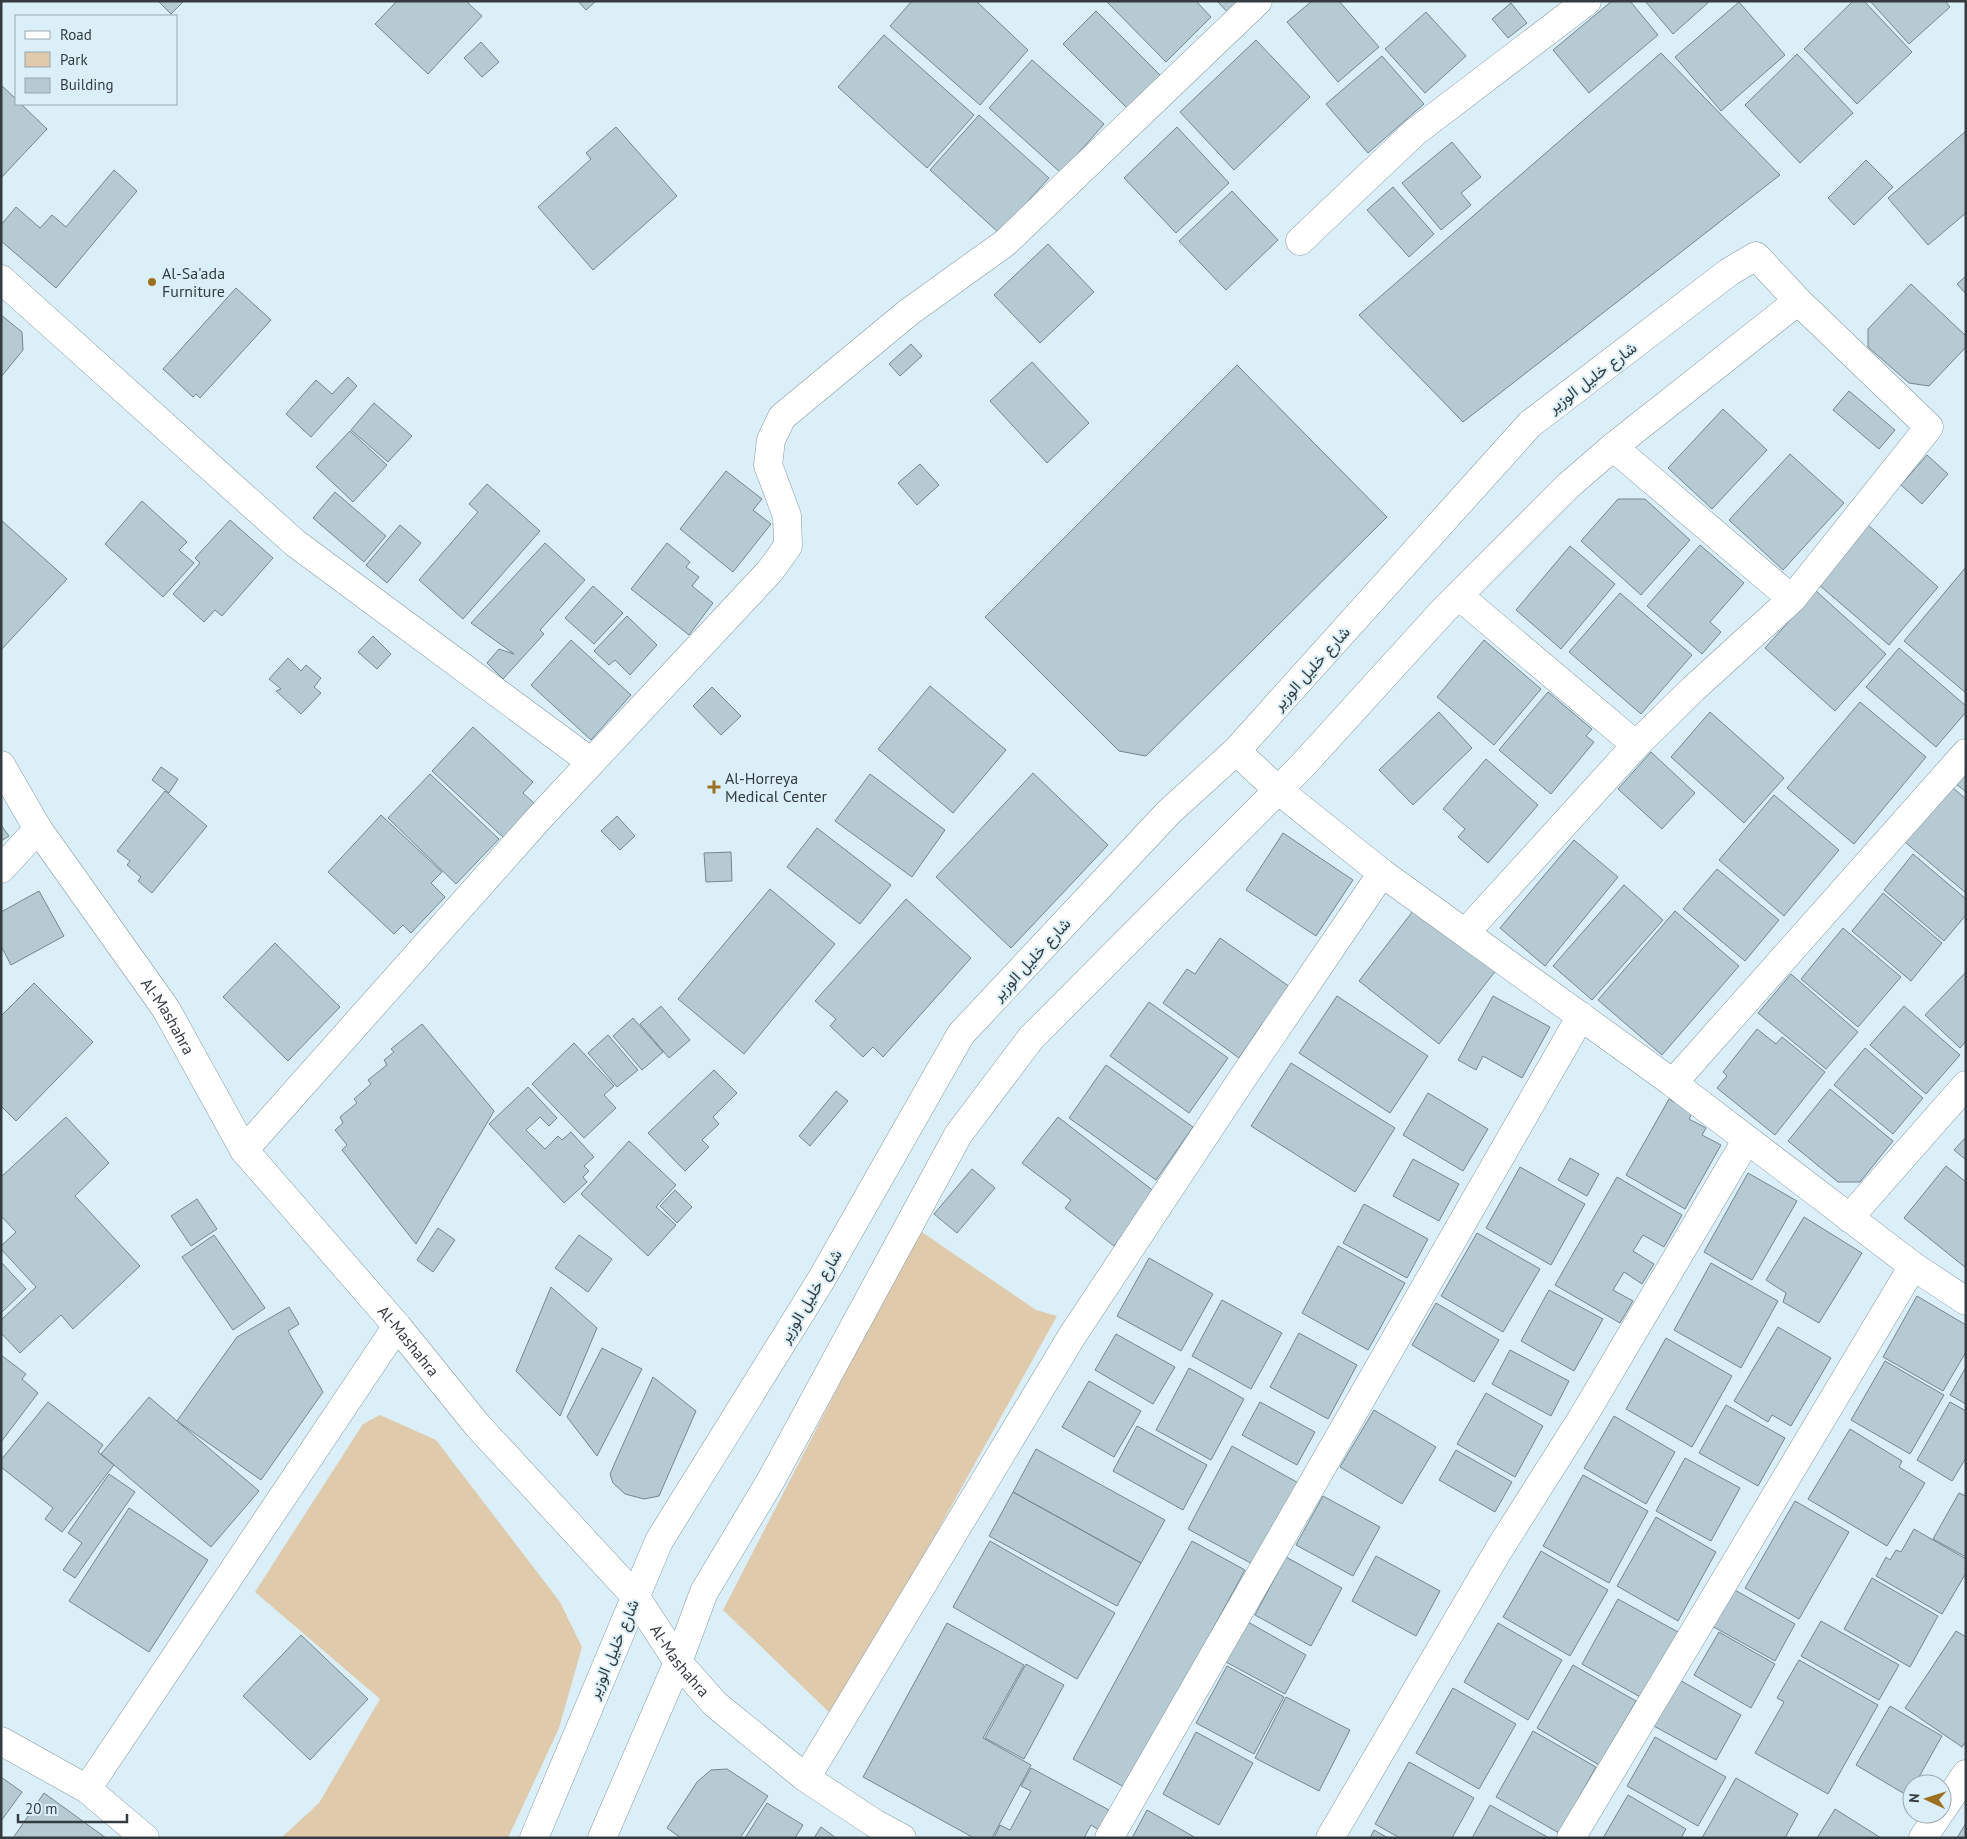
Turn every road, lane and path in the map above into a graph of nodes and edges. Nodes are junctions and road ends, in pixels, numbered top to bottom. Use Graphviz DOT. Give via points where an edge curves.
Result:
graph roads {
  1 [pos="1258,1"];
  2 [pos="1587,1"];
  3 [pos="1300,242"];
  4 [pos="1,279"];
  5 [pos="1798,301"];
  6 [pos="1613,447"];
  7 [pos="1459,596"];
  8 [pos="1792,598"];
  9 [pos="1636,745"];
  10 [pos="1236,751"];
  11 [pos="1966,753"];
  12 [pos="590,762"];
  13 [pos="1,765"];
  14 [pos="1278,790"];
  15 [pos="38,829"];
  16 [pos="1,869"];
  17 [pos="1382,873"];
  18 [pos="1466,932"];
  19 [pos="1581,1016"];
  20 [pos="1673,1083"];
  21 [pos="1966,1084"];
  22 [pos="1746,1141"];
  23 [pos="244,1150"];
  24 [pos="1849,1218"];
  25 [pos="1913,1266"];
  26 [pos="1966,1301"];
  27 [pos="397,1326"];
  28 [pos="636,1596"];
  29 [pos="678,1662"];
  30 [pos="1,1742"];
  31 [pos="1966,1774"];
  32 [pos="806,1778"];
  33 [pos="87,1790"];
  34 [pos="1952,1795"];
  35 [pos="1933,1824"];
  36 [pos="143,1837"];
  37 [pos="534,1838"];
  38 [pos="602,1838"];
  39 [pos="902,1838"];
  40 [pos="1109,1838"];
  41 [pos="1330,1838"];
  42 [pos="1571,1838"];
  43 [pos="1924,1838"];
  1 -- 12 [label="street" via="1005,243 909,312 782,417 771,440 768,464 787,516 788,546 770,571"];
  2 -- 3 [label="street" via="1415,132"];
  4 -- 12 [label="street" via="295,543"];
  5 -- 6 [label="street"];
  5 -- 8 [label="street" via="1929,427"];
  5 -- 10 [label="street, شارع خليل الوزير" via="1756,256 1729,272 1530,424"];
  6 -- 7 [label="street" via="1569,485"];
  6 -- 8 [label="street"];
  7 -- 9 [label="street"];
  7 -- 14 [label="street"];
  8 -- 9 [label="street"];
  9 -- 18 [label="street"];
  10 -- 14 [label="street"];
  10 -- 28 [label="street, شارع خليل الوزير" via="1169,812 961,1034 821,1280 659,1541"];
  11 -- 20 [label="street"];
  12 -- 23 [label="street"];
  13 -- 15 [label="street, Al-Mashahra"];
  14 -- 17 [label="street"];
  14 -- 29 [label="street" via="1031,1038 958,1135 771,1480 704,1592"];
  15 -- 16 [label="street"];
  15 -- 23 [label="street, Al-Mashahra" via="166,1009"];
  17 -- 18 [label="street"];
  17 -- 32 [label="street" via="1072,1336"];
  18 -- 19 [label="street"];
  19 -- 20 [label="street"];
  19 -- 40 [label="street"];
  20 -- 22 [label="street"];
  21 -- 24 [label="street"];
  22 -- 24 [label="street"];
  22 -- 41 [label="street" via="1584,1415 1498,1551"];
  23 -- 27 [label="street, Al-Mashahra"];
  24 -- 25 [label="street"];
  25 -- 26 [label="street"];
  25 -- 42 [label="street"];
  27 -- 28 [label="street, Al-Mashahra" via="478,1426"];
  27 -- 33 [label="street"];
  28 -- 29 [label="street, Al-Mashahra"];
  28 -- 37 [label="street, شارع خليل الوزير"];
  29 -- 32 [label="street, Al-Mashahra" via="715,1704"];
  29 -- 38 [label="street"];
  30 -- 33 [label="street"];
  31 -- 34 [label="street"];
  32 -- 39 [label="street, Al-Mashahra"];
  33 -- 36 [label="street"];
  35 -- 43 [label="street"];
}
